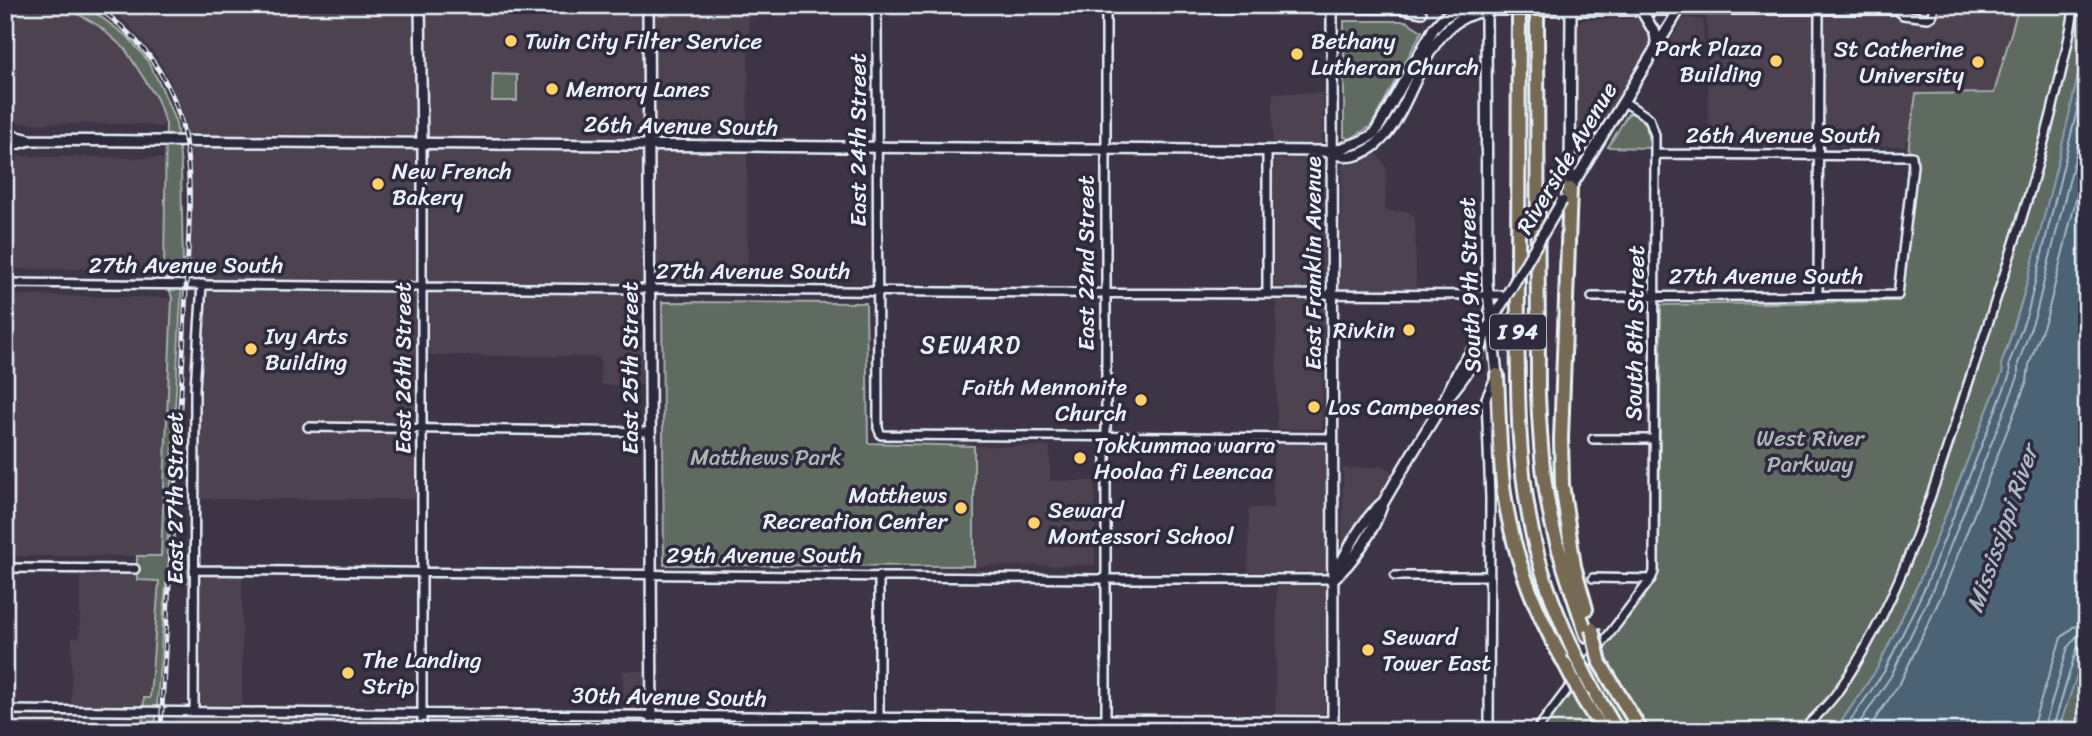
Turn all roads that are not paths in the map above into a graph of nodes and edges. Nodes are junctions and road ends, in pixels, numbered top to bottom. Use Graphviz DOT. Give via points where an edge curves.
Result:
graph roads {
  1 [pos="420,5"];
  2 [pos="649,5"];
  3 [pos="870,5"];
  4 [pos="884,5"];
  5 [pos="928,5"];
  6 [pos="937,5"];
  7 [pos="1468,5"];
  8 [pos="1519,5"];
  9 [pos="1538,5"];
  10 [pos="1934,5"];
  11 [pos="2075,5"];
  12 [pos="1106,6"];
  13 [pos="1332,7"];
  14 [pos="1487,8"];
  15 [pos="1567,8"];
  16 [pos="1680,8"];
  17 [pos="1900,8"];
  18 [pos="1641,10"];
  19 [pos="1819,10"];
  20 [pos="877,12"];
  21 [pos="1422,13"];
  22 [pos="1657,47"];
  23 [pos="1624,102"];
  24 [pos="5,134"];
  25 [pos="30,140"];
  26 [pos="422,144"];
  27 [pos="649,145"];
  28 [pos="5,146"];
  29 [pos="877,148"];
  30 [pos="1106,150"];
  31 [pos="1267,151"];
  32 [pos="1332,152"];
  33 [pos="1655,154"];
  34 [pos="1819,154"];
  35 [pos="1570,189"];
  36 [pos="5,283"];
  37 [pos="202,284"];
  38 [pos="422,287"];
  39 [pos="649,289"];
  40 [pos="878,291"];
  41 [pos="1105,293"];
  42 [pos="1267,293"];
  43 [pos="1333,295"];
  44 [pos="1488,295"];
  45 [pos="1504,295"];
  46 [pos="1898,295"];
  47 [pos="1654,296"];
  48 [pos="1818,296"];
  49 [pos="1592,297"];
  50 [pos="1491,323"];
  51 [pos="1497,375"];
  52 [pos="308,427"];
  53 [pos="422,429"];
  54 [pos="650,432"];
  55 [pos="1106,436"];
  56 [pos="1333,438"];
  57 [pos="1593,439"];
  58 [pos="1653,439"];
  59 [pos="5,568"];
  60 [pos="135,569"];
  61 [pos="194,570"];
  62 [pos="422,572"];
  63 [pos="650,574"];
  64 [pos="879,576"];
  65 [pos="1395,576"];
  66 [pos="1490,576"];
  67 [pos="1593,578"];
  68 [pos="1106,579"];
  69 [pos="1333,579"];
  70 [pos="1651,579"];
  71 [pos="1590,632"];
  72 [pos="1588,693"];
  73 [pos="5,710"];
  74 [pos="194,711"];
  75 [pos="422,713"];
  76 [pos="651,715"];
  77 [pos="879,719"];
  78 [pos="1106,719"];
  79 [pos="1811,721"];
  80 [pos="1333,727"];
  81 [pos="1490,730"];
  82 [pos="422,731"];
  83 [pos="652,731"];
  84 [pos="879,731"];
  85 [pos="1106,731"];
  86 [pos="1536,731"];
  87 [pos="1603,731"];
  88 [pos="1617,731"];
  89 [pos="1641,731"];
  90 [pos="1795,731"];
  91 [pos="1802,731"];
  1 -- 26 [label="street, East 26th Street"];
  2 -- 27 [label="street, East 25th Street"];
  3 -- 20 [label="street"];
  4 -- 5 [label="street"];
  4 -- 20 [label="street"];
  6 -- 12 [label="street"];
  7 -- 32 [label="street, 26th Avenue South" via="1450,13 1434,29 1375,133"];
  8 -- 72 [label="highway, I 94, bridge" via="1521,449 1538,555"];
  9 -- 71 [label="highway, I 94" via="1540,445 1554,531 1568,581"];
  10 -- 17 [label="street" via="1928,18 1903,15"];
  11 -- 79 [label="street" via="2026,207 1907,559 1852,671"];
  12 -- 13 [label="street"];
  12 -- 30 [label="street, East 22nd Street"];
  13 -- 21 [label="street"];
  13 -- 32 [label="street, East Franklin Avenue"];
  14 -- 15 [label="street, bridge"];
  14 -- 32 [label="street, 26th Avenue South" via="1445,31 1381,141 1354,156"];
  14 -- 44 [label="street, South 9th Street"];
  15 -- 18 [label="street"];
  15 -- 35 [label="street"];
  16 -- 18 [label="street"];
  16 -- 19 [label="street"];
  16 -- 22 [label="street, Riverside Avenue"];
  17 -- 19 [label="street"];
  18 -- 22 [label="street" via="1655,33"];
  19 -- 34 [label="street"];
  20 -- 29 [label="street, East 24th Street"];
  22 -- 23 [label="street, Riverside Avenue"];
  23 -- 33 [label="street, South 8th Street" via="1649,118"];
  23 -- 35 [label="street, Riverside Avenue"];
  24 -- 25 [label="street, 26th Avenue South"];
  25 -- 26 [label="street, 26th Avenue South"];
  25 -- 28 [label="street, 26th Avenue South"];
  26 -- 27 [label="street, 26th Avenue South"];
  26 -- 38 [label="street, East 26th Street"];
  27 -- 29 [label="street, 26th Avenue South"];
  27 -- 39 [label="street, East 25th Street"];
  29 -- 30 [label="street, 26th Avenue South"];
  29 -- 40 [label="street, East 24th Street"];
  30 -- 31 [label="street, 26th Avenue South"];
  30 -- 41 [label="street, East 22nd Street"];
  31 -- 32 [label="street, 26th Avenue South"];
  31 -- 42 [label="street"];
  32 -- 43 [label="street, East Franklin Avenue"];
  33 -- 34 [label="street, 26th Avenue South"];
  33 -- 47 [label="street, South 8th Street"];
  34 -- 46 [label="street, 26th Avenue South" via="1912,156"];
  34 -- 48 [label="street"];
  35 -- 45 [label="street, Riverside Avenue, bridge"];
  35 -- 71 [label="highway" via="1562,484"];
  36 -- 37 [label="street, 27th Avenue South"];
  37 -- 38 [label="street, 27th Avenue South"];
  37 -- 61 [label="street, East 27th Street" via="195,388"];
  38 -- 39 [label="street, 27th Avenue South"];
  38 -- 53 [label="street, East 26th Street"];
  39 -- 40 [label="street, 27th Avenue South"];
  39 -- 54 [label="street, East 25th Street"];
  40 -- 41 [label="street, 27th Avenue South"];
  40 -- 55 [label="street, East 24th Street" via="881,435"];
  41 -- 42 [label="street, 27th Avenue South"];
  41 -- 55 [label="street, East 22nd Street"];
  42 -- 43 [label="street, 27th Avenue South"];
  43 -- 44 [label="street, 27th Avenue South"];
  43 -- 56 [label="street, East Franklin Avenue"];
  44 -- 45 [label="street, 27th Avenue South"];
  44 -- 50 [label="street, South 9th Street"];
  45 -- 50 [label="street, Riverside Avenue"];
  46 -- 48 [label="street, 27th Avenue South"];
  47 -- 48 [label="street, 27th Avenue South"];
  47 -- 49 [label="street, 27th Avenue South"];
  47 -- 58 [label="street, South 8th Street"];
  50 -- 51 [label="street, South 9th Street"];
  50 -- 69 [label="street, Riverside Avenue" via="1481,352 1371,514"];
  51 -- 66 [label="street, South 9th Street" via="1486,398"];
  51 -- 72 [label="highway, bridge" via="1503,477 1512,533 1528,588 1565,664"];
  52 -- 53 [label="street"];
  53 -- 54 [label="street"];
  53 -- 62 [label="street, East 26th Street"];
  54 -- 63 [label="street, East 25th Street"];
  55 -- 56 [label="street"];
  55 -- 68 [label="street, East 22nd Street"];
  56 -- 69 [label="street, East Franklin Avenue"];
  57 -- 58 [label="street"];
  58 -- 70 [label="street, South 8th Street"];
  59 -- 60 [label="street"];
  61 -- 62 [label="street, 29th Avenue South"];
  61 -- 74 [label="street, East 27th Street"];
  62 -- 63 [label="street, 29th Avenue South"];
  62 -- 75 [label="street, East 26th Street"];
  63 -- 64 [label="street, 29th Avenue South"];
  63 -- 76 [label="street, East 25th Street"];
  64 -- 68 [label="street, 29th Avenue South"];
  64 -- 77 [label="street"];
  65 -- 66 [label="street"];
  66 -- 81 [label="street, South 9th Street"];
  67 -- 70 [label="street"];
  68 -- 69 [label="street, 29th Avenue South"];
  68 -- 78 [label="street, East 22nd Street"];
  69 -- 80 [label="street, East Franklin Avenue"];
  70 -- 86 [label="street"];
  71 -- 89 [label="highway, bridge" via="1603,667"];
  72 -- 87 [label="highway"];
  72 -- 88 [label="highway, I 94"];
  73 -- 74 [label="street, 30th Avenue South"];
  74 -- 75 [label="street, 30th Avenue South"];
  75 -- 76 [label="street, 30th Avenue South"];
  75 -- 82 [label="street, East 26th Street"];
  76 -- 77 [label="street, 30th Avenue South"];
  76 -- 83 [label="street, East 25th Street"];
  77 -- 78 [label="street, 30th Avenue South"];
  77 -- 84 [label="street"];
  78 -- 80 [label="street, 30th Avenue South"];
  78 -- 85 [label="street, East 22nd Street"];
  79 -- 90 [label="street"];
  79 -- 91 [label="street"];
  80 -- 81 [label="street, 30th Avenue South"];
}
